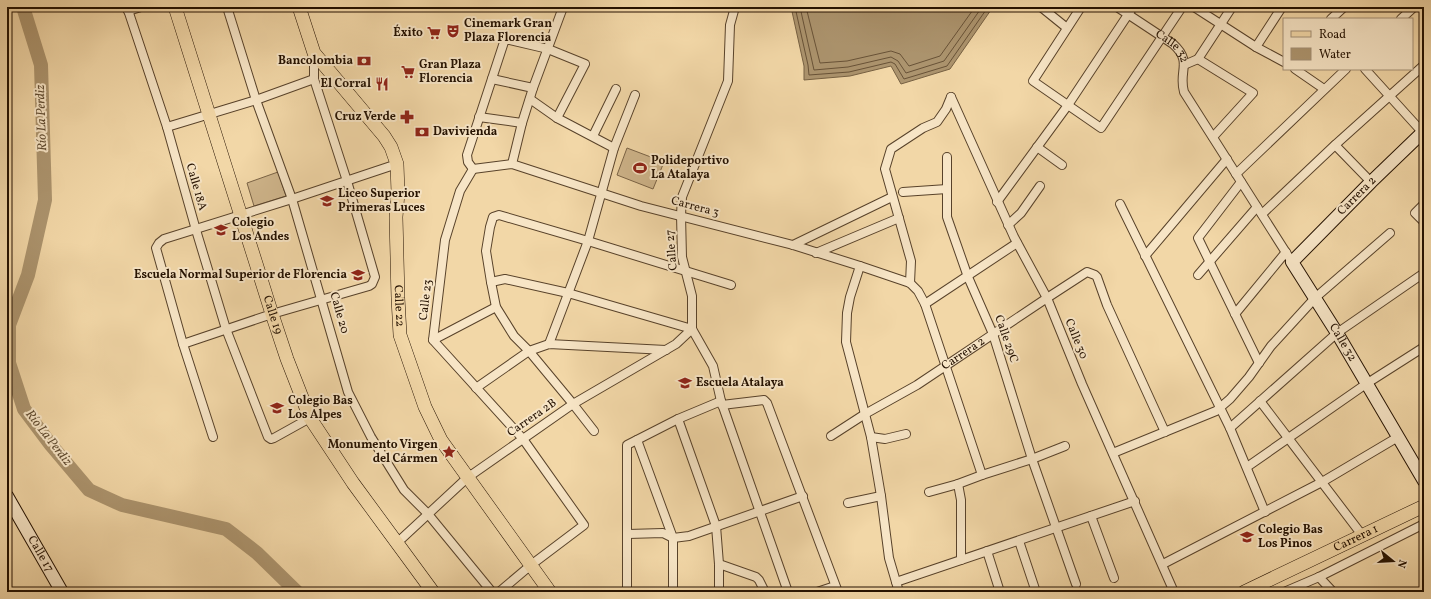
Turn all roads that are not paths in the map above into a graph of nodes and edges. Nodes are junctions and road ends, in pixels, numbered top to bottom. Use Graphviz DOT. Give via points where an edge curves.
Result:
graph roads {
  1 [pos="141,7"];
  2 [pos="175,7"];
  3 [pos="227,7"];
  4 [pos="735,7"];
  5 [pos="1041,7"];
  6 [pos="1081,7"];
  7 [pos="1117,7"];
  8 [pos="1133,7"];
  9 [pos="1182,7"];
  10 [pos="1194,7"];
  11 [pos="1232,7"];
  12 [pos="1282,7"];
  13 [pos="1344,7"];
  14 [pos="1414,7"];
  15 [pos="127,9"];
  16 [pos="302,9"];
  17 [pos="562,10"];
  18 [pos="1128,15"];
  19 [pos="1332,18"];
  20 [pos="1402,18"];
  21 [pos="1220,25"];
  22 [pos="1067,28"];
  23 [pos="1162,37"];
  24 [pos="1256,47"];
  25 [pos="548,49"];
  26 [pos="314,53"];
  27 [pos="1198,59"];
  28 [pos="1283,61"];
  29 [pos="1424,64"];
  30 [pos="1184,65"];
  31 [pos="1296,70"];
  32 [pos="1345,70"];
  33 [pos="1366,70"];
  34 [pos="314,79"];
  35 [pos="492,79"];
  36 [pos="533,88"];
  37 [pos="616,89"];
  38 [pos="1324,89"];
  39 [pos="635,95"];
  40 [pos="1390,96"];
  41 [pos="530,99"];
  42 [pos="256,100"];
  43 [pos="1068,105"];
  44 [pos="210,114"];
  45 [pos="479,117"];
  46 [pos="557,118"];
  47 [pos="522,124"];
  48 [pos="167,127"];
  49 [pos="1424,132"];
  50 [pos="593,136"];
  51 [pos="1213,138"];
  52 [pos="1335,145"];
  53 [pos="1037,147"];
  54 [pos="614,148"];
  55 [pos="947,157"];
  56 [pos="1227,159"];
  57 [pos="397,164"];
  58 [pos="512,164"];
  59 [pos="1062,165"];
  60 [pos="473,169"];
  61 [pos="1236,174"];
  62 [pos="347,181"];
  63 [pos="1241,182"];
  64 [pos="1371,182"];
  65 [pos="1040,186"];
  66 [pos="947,189"];
  67 [pos="601,192"];
  68 [pos="903,192"];
  69 [pos="892,197"];
  70 [pos="292,199"];
  71 [pos="997,202"];
  72 [pos="1120,204"];
  73 [pos="1424,204"];
  74 [pos="1257,207"];
  75 [pos="241,214"];
  76 [pos="1262,214"];
  77 [pos="681,215"];
  78 [pos="899,218"];
  79 [pos="1424,222"];
  80 [pos="1008,226"];
  81 [pos="196,230"];
  82 [pos="1390,233"];
  83 [pos="588,241"];
  84 [pos="1017,243"];
  85 [pos="793,245"];
  86 [pos="816,253"];
  87 [pos="1145,256"];
  88 [pos="1289,257"];
  89 [pos="1209,261"];
  90 [pos="860,266"];
  91 [pos="685,272"];
  92 [pos="1424,273"];
  93 [pos="1198,275"];
  94 [pos="968,277"];
  95 [pos="490,282"];
  96 [pos="910,283"];
  97 [pos="731,285"];
  98 [pos="568,293"];
  99 [pos="1047,298"];
  100 [pos="1315,298"];
  101 [pos="323,300"];
  102 [pos="925,304"];
  103 [pos="496,307"];
  104 [pos="272,314"];
  105 [pos="1235,314"];
  106 [pos="226,329"];
  107 [pos="692,329"];
  108 [pos="1338,333"];
  109 [pos="993,334"];
  110 [pos="433,340"];
  111 [pos="183,344"];
  112 [pos="549,344"];
  113 [pos="1424,347"];
  114 [pos="666,350"];
  115 [pos="529,351"];
  116 [pos="1259,363"];
  117 [pos="946,366"];
  118 [pos="1366,384"];
  119 [pos="476,388"];
  120 [pos="1260,401"];
  121 [pos="722,403"];
  122 [pos="573,404"];
  123 [pos="1220,407"];
  124 [pos="865,414"];
  125 [pos="310,418"];
  126 [pos="678,419"];
  127 [pos="1230,428"];
  128 [pos="594,431"];
  129 [pos="1165,432"];
  130 [pos="906,434"];
  131 [pos="831,436"];
  132 [pos="213,437"];
  133 [pos="871,437"];
  134 [pos="1398,437"];
  135 [pos="1289,438"];
  136 [pos="523,439"];
  137 [pos="637,440"];
  138 [pos="1065,446"];
  139 [pos="1113,453"];
  140 [pos="1032,459"];
  141 [pos="1247,467"];
  142 [pos="982,475"];
  143 [pos="467,478"];
  144 [pos="1424,481"];
  145 [pos="1322,482"];
  146 [pos="958,484"];
  147 [pos="929,492"];
  148 [pos="802,496"];
  149 [pos="881,496"];
  150 [pos="1135,501"];
  151 [pos="8,502"];
  152 [pos="848,503"];
  153 [pos="1424,506"];
  154 [pos="759,511"];
  155 [pos="1265,512"];
  156 [pos="428,514"];
  157 [pos="1091,516"];
  158 [pos="1424,525"];
  159 [pos="716,526"];
  160 [pos="1056,527"];
  161 [pos="628,534"];
  162 [pos="1362,535"];
  163 [pos="673,538"];
  164 [pos="1019,541"];
  165 [pos="398,542"];
  166 [pos="987,551"];
  167 [pos="960,560"];
  168 [pos="719,564"];
  169 [pos="1163,564"];
  170 [pos="531,565"];
  171 [pos="1319,576"];
  172 [pos="1114,578"];
  173 [pos="896,582"];
  174 [pos="1076,584"];
  175 [pos="837,589"];
  176 [pos="764,591"];
  177 [pos="62,592"];
  178 [pos="433,592"];
  179 [pos="492,592"];
  180 [pos="499,592"];
  181 [pos="550,592"];
  182 [pos="627,592"];
  183 [pos="673,592"];
  184 [pos="719,592"];
  185 [pos="788,592"];
  186 [pos="817,592"];
  187 [pos="899,592"];
  188 [pos="1000,592"];
  189 [pos="1036,592"];
  190 [pos="1174,592"];
  191 [pos="1244,592"];
  192 [pos="1284,592"];
  193 [pos="1333,592"];
  1 -- 15 [label="street"];
  2 -- 44 [label="main road, Calle 19"];
  3 -- 42 [label="street, Calle 20"];
  4 -- 77 [label="street, Calle 27" via="730,25 728,81 682,197"];
  5 -- 22 [label="street"];
  6 -- 22 [label="street"];
  7 -- 18 [label="street, Calle 32"];
  8 -- 18 [label="street"];
  9 -- 23 [label="street"];
  10 -- 21 [label="street"];
  11 -- 21 [label="street"];
  12 -- 24 [label="street"];
  13 -- 19 [label="street"];
  14 -- 20 [label="street"];
  15 -- 48 [label="street, Calle 18A"];
  16 -- 26 [label="main road, Calle 22"];
  17 -- 25 [label="street"];
  18 -- 23 [label="street, Calle 32"];
  18 -- 43 [label="street"];
  21 -- 24 [label="street"];
  21 -- 27 [label="street"];
  22 -- 43 [label="street" via="1033,81"];
  23 -- 30 [label="street, Calle 32" via="1180,51"];
  23 -- 43 [label="street" via="1102,128"];
  24 -- 28 [label="street"];
  25 -- 35 [label="street" via="505,39"];
  25 -- 36 [label="street"];
  25 -- 46 [label="street" via="585,64"];
  26 -- 34 [label="street"];
  26 -- 57 [label="main road, Calle 22" via="384,136"];
  27 -- 30 [label="street"];
  27 -- 51 [label="street, Calle 32" via="1253,93"];
  29 -- 40 [label="street"];
  30 -- 51 [label="street, Calle 32" via="1184,92"];
  31 -- 38 [label="street"];
  32 -- 38 [label="street"];
  33 -- 40 [label="street"];
  34 -- 42 [label="street"];
  34 -- 62 [label="street"];
  35 -- 36 [label="street"];
  35 -- 45 [label="street"];
  36 -- 41 [label="street"];
  37 -- 50 [label="street"];
  38 -- 61 [label="street"];
  39 -- 54 [label="street"];
  40 -- 49 [label="street"];
  40 -- 52 [label="street"];
  41 -- 46 [label="street"];
  41 -- 47 [label="street"];
  42 -- 44 [label="street"];
  42 -- 70 [label="street, Calle 20"];
  43 -- 53 [label="street"];
  44 -- 48 [label="street"];
  44 -- 75 [label="main road, Calle 19"];
  45 -- 47 [label="street"];
  45 -- 60 [label="street" via="467,155"];
  46 -- 50 [label="street"];
  47 -- 58 [label="street"];
  48 -- 81 [label="street, Calle 18A"];
  49 -- 64 [label="street, Carrera 2"];
  50 -- 54 [label="street"];
  51 -- 56 [label="street, Calle 32"];
  52 -- 64 [label="street"];
  52 -- 76 [label="street"];
  53 -- 59 [label="street"];
  53 -- 71 [label="street"];
  54 -- 67 [label="street"];
  55 -- 66 [label="street, Calle 29C"];
  56 -- 61 [label="street, Calle 32"];
  56 -- 87 [label="street"];
  57 -- 62 [label="street"];
  57 -- 143 [label="main road, Calle 22" via="400,335 424,407 440,440"];
  58 -- 60 [label="street, Carrera 3"];
  58 -- 67 [label="street, Carrera 3"];
  60 -- 110 [label="street, Calle 23" via="460,191 445,240"];
  61 -- 63 [label="street, Calle 32"];
  62 -- 70 [label="street"];
  62 -- 101 [label="street" via="375,277 369,286"];
  63 -- 74 [label="street, Calle 32"];
  63 -- 89 [label="street" via="1198,238"];
  64 -- 88 [label="street, Carrera 2"];
  65 -- 80 [label="street" via="1021,213"];
  66 -- 68 [label="street"];
  66 -- 94 [label="street, Calle 29C" via="947,217"];
  67 -- 77 [label="street, Carrera 3" via="641,206"];
  67 -- 83 [label="street"];
  69 -- 71 [label="street, Calle 30" via="885,170 891,149 937,122 951,97"];
  69 -- 78 [label="street"];
  69 -- 85 [label="street"];
  70 -- 75 [label="street"];
  70 -- 101 [label="street, Calle 20"];
  71 -- 80 [label="street, Calle 30"];
  72 -- 87 [label="street"];
  73 -- 79 [label="street" via="1415,213"];
  74 -- 76 [label="street, Calle 32"];
  74 -- 89 [label="street"];
  75 -- 81 [label="street"];
  75 -- 104 [label="main road, Calle 19"];
  76 -- 88 [label="street, Calle 32"];
  77 -- 85 [label="street, Carrera 3"];
  77 -- 91 [label="street, Calle 27"];
  78 -- 86 [label="street"];
  78 -- 96 [label="street" via="911,261"];
  80 -- 84 [label="street, Calle 30"];
  81 -- 106 [label="street, Calle 18A"];
  81 -- 111 [label="street" via="164,239 156,248"];
  82 -- 100 [label="street"];
  83 -- 91 [label="street"];
  83 -- 95 [label="street" via="499,216 493,217 486,251"];
  83 -- 98 [label="street"];
  84 -- 94 [label="street"];
  84 -- 99 [label="street, Calle 30"];
  85 -- 86 [label="street, Carrera 3"];
  86 -- 90 [label="street, Carrera 3"];
  87 -- 123 [label="street"];
  88 -- 100 [label="street, Calle 32"];
  88 -- 105 [label="street"];
  89 -- 93 [label="street"];
  89 -- 105 [label="street"];
  90 -- 96 [label="street, Carrera 3"];
  90 -- 124 [label="street" via="850,297 846,342"];
  91 -- 97 [label="street"];
  91 -- 107 [label="street, Calle 27" via="692,296"];
  92 -- 108 [label="street"];
  94 -- 102 [label="street"];
  94 -- 109 [label="street, Calle 29C"];
  95 -- 98 [label="street" via="505,279"];
  95 -- 103 [label="street"];
  96 -- 102 [label="street"];
  98 -- 107 [label="street"];
  98 -- 112 [label="street"];
  99 -- 109 [label="street, Carrera 2"];
  99 -- 129 [label="street, Carrera 2" via="1087,272 1095,274"];
  99 -- 139 [label="street, Calle 30"];
  100 -- 108 [label="street, Calle 32"];
  100 -- 116 [label="street"];
  101 -- 104 [label="street"];
  101 -- 156 [label="street, Calle 20" via="348,392 371,437 404,490"];
  102 -- 117 [label="street"];
  103 -- 110 [label="street"];
  103 -- 115 [label="street" via="514,336"];
  104 -- 106 [label="street"];
  104 -- 125 [label="main road, Calle 19"];
  105 -- 116 [label="street"];
  106 -- 111 [label="street"];
  106 -- 125 [label="street, Calle 18A" via="268,437 274,438"];
  107 -- 114 [label="street, Carrera 2B"];
  107 -- 121 [label="street, Calle 27" via="713,366"];
  108 -- 118 [label="street, Calle 32"];
  108 -- 120 [label="street"];
  109 -- 117 [label="street, Carrera 2"];
  109 -- 140 [label="street, Calle 29C"];
  110 -- 119 [label="street"];
  111 -- 132 [label="street"];
  112 -- 114 [label="street"];
  112 -- 115 [label="street"];
  113 -- 118 [label="street"];
  114 -- 122 [label="street, Carrera 2B"];
  115 -- 119 [label="street"];
  115 -- 122 [label="street"];
  116 -- 123 [label="street" via="1230,399"];
  117 -- 124 [label="street, Carrera 2"];
  117 -- 142 [label="street"];
  118 -- 134 [label="street, Calle 32"];
  118 -- 135 [label="street"];
  119 -- 136 [label="street"];
  120 -- 127 [label="street"];
  120 -- 135 [label="street"];
  121 -- 126 [label="street"];
  121 -- 148 [label="street" via="764,400 767,403"];
  121 -- 154 [label="street, Calle 27"];
  122 -- 128 [label="street"];
  122 -- 136 [label="street, Carrera 2B"];
  123 -- 127 [label="street"];
  123 -- 129 [label="street"];
  124 -- 131 [label="street, Carrera 2"];
  124 -- 133 [label="street"];
  125 -- 165 [label="main road, Calle 19"];
  126 -- 137 [label="street"];
  126 -- 159 [label="street"];
  127 -- 141 [label="street"];
  129 -- 139 [label="street"];
  130 -- 133 [label="street" via="885,439"];
  133 -- 149 [label="street"];
  134 -- 144 [label="street, Calle 32"];
  134 -- 145 [label="street"];
  135 -- 141 [label="street"];
  135 -- 145 [label="street"];
  136 -- 143 [label="street, Carrera 2B"];
  136 -- 170 [label="street" via="584,525"];
  137 -- 161 [label="street" via="627,445"];
  137 -- 163 [label="street"];
  138 -- 140 [label="street"];
  139 -- 150 [label="street, Calle 30"];
  140 -- 142 [label="street"];
  140 -- 160 [label="street, Calle 29C"];
  141 -- 155 [label="street"];
  142 -- 146 [label="street"];
  143 -- 156 [label="street, Carrera 2B"];
  143 -- 170 [label="main road, Calle 22"];
  145 -- 155 [label="street"];
  145 -- 162 [label="street"];
  146 -- 147 [label="street"];
  146 -- 167 [label="street" via="961,500"];
  148 -- 154 [label="street"];
  148 -- 175 [label="street"];
  149 -- 152 [label="street"];
  149 -- 173 [label="street"];
  150 -- 157 [label="street"];
  150 -- 169 [label="street, Calle 30"];
  151 -- 177 [label="street, Calle 17"];
  153 -- 162 [label="main road, Carrera 1"];
  154 -- 159 [label="street"];
  154 -- 185 [label="street, Calle 27"];
  155 -- 169 [label="street"];
  156 -- 165 [label="street, Carrera 2B"];
  156 -- 179 [label="street, Calle 20"];
  157 -- 160 [label="street"];
  157 -- 172 [label="street"];
  158 -- 171 [label="street, Carrera 1"];
  159 -- 163 [label="street" via="689,536"];
  159 -- 168 [label="street"];
  160 -- 164 [label="street"];
  160 -- 174 [label="street, Calle 29C"];
  161 -- 163 [label="street" via="663,533"];
  161 -- 182 [label="street"];
  162 -- 191 [label="main road, Carrera 1"];
  163 -- 183 [label="street"];
  164 -- 166 [label="street"];
  164 -- 189 [label="street"];
  165 -- 178 [label="main road, Calle 19"];
  166 -- 167 [label="street"];
  166 -- 188 [label="street"];
  167 -- 173 [label="street"];
  168 -- 176 [label="street" via="756,577"];
  168 -- 184 [label="street"];
  169 -- 190 [label="street, Calle 30"];
  170 -- 180 [label="street"];
  170 -- 181 [label="main road, Calle 22"];
  171 -- 192 [label="street, Carrera 1"];
  171 -- 193 [label="street"];
  173 -- 187 [label="street"];
  175 -- 186 [label="street"];
}
